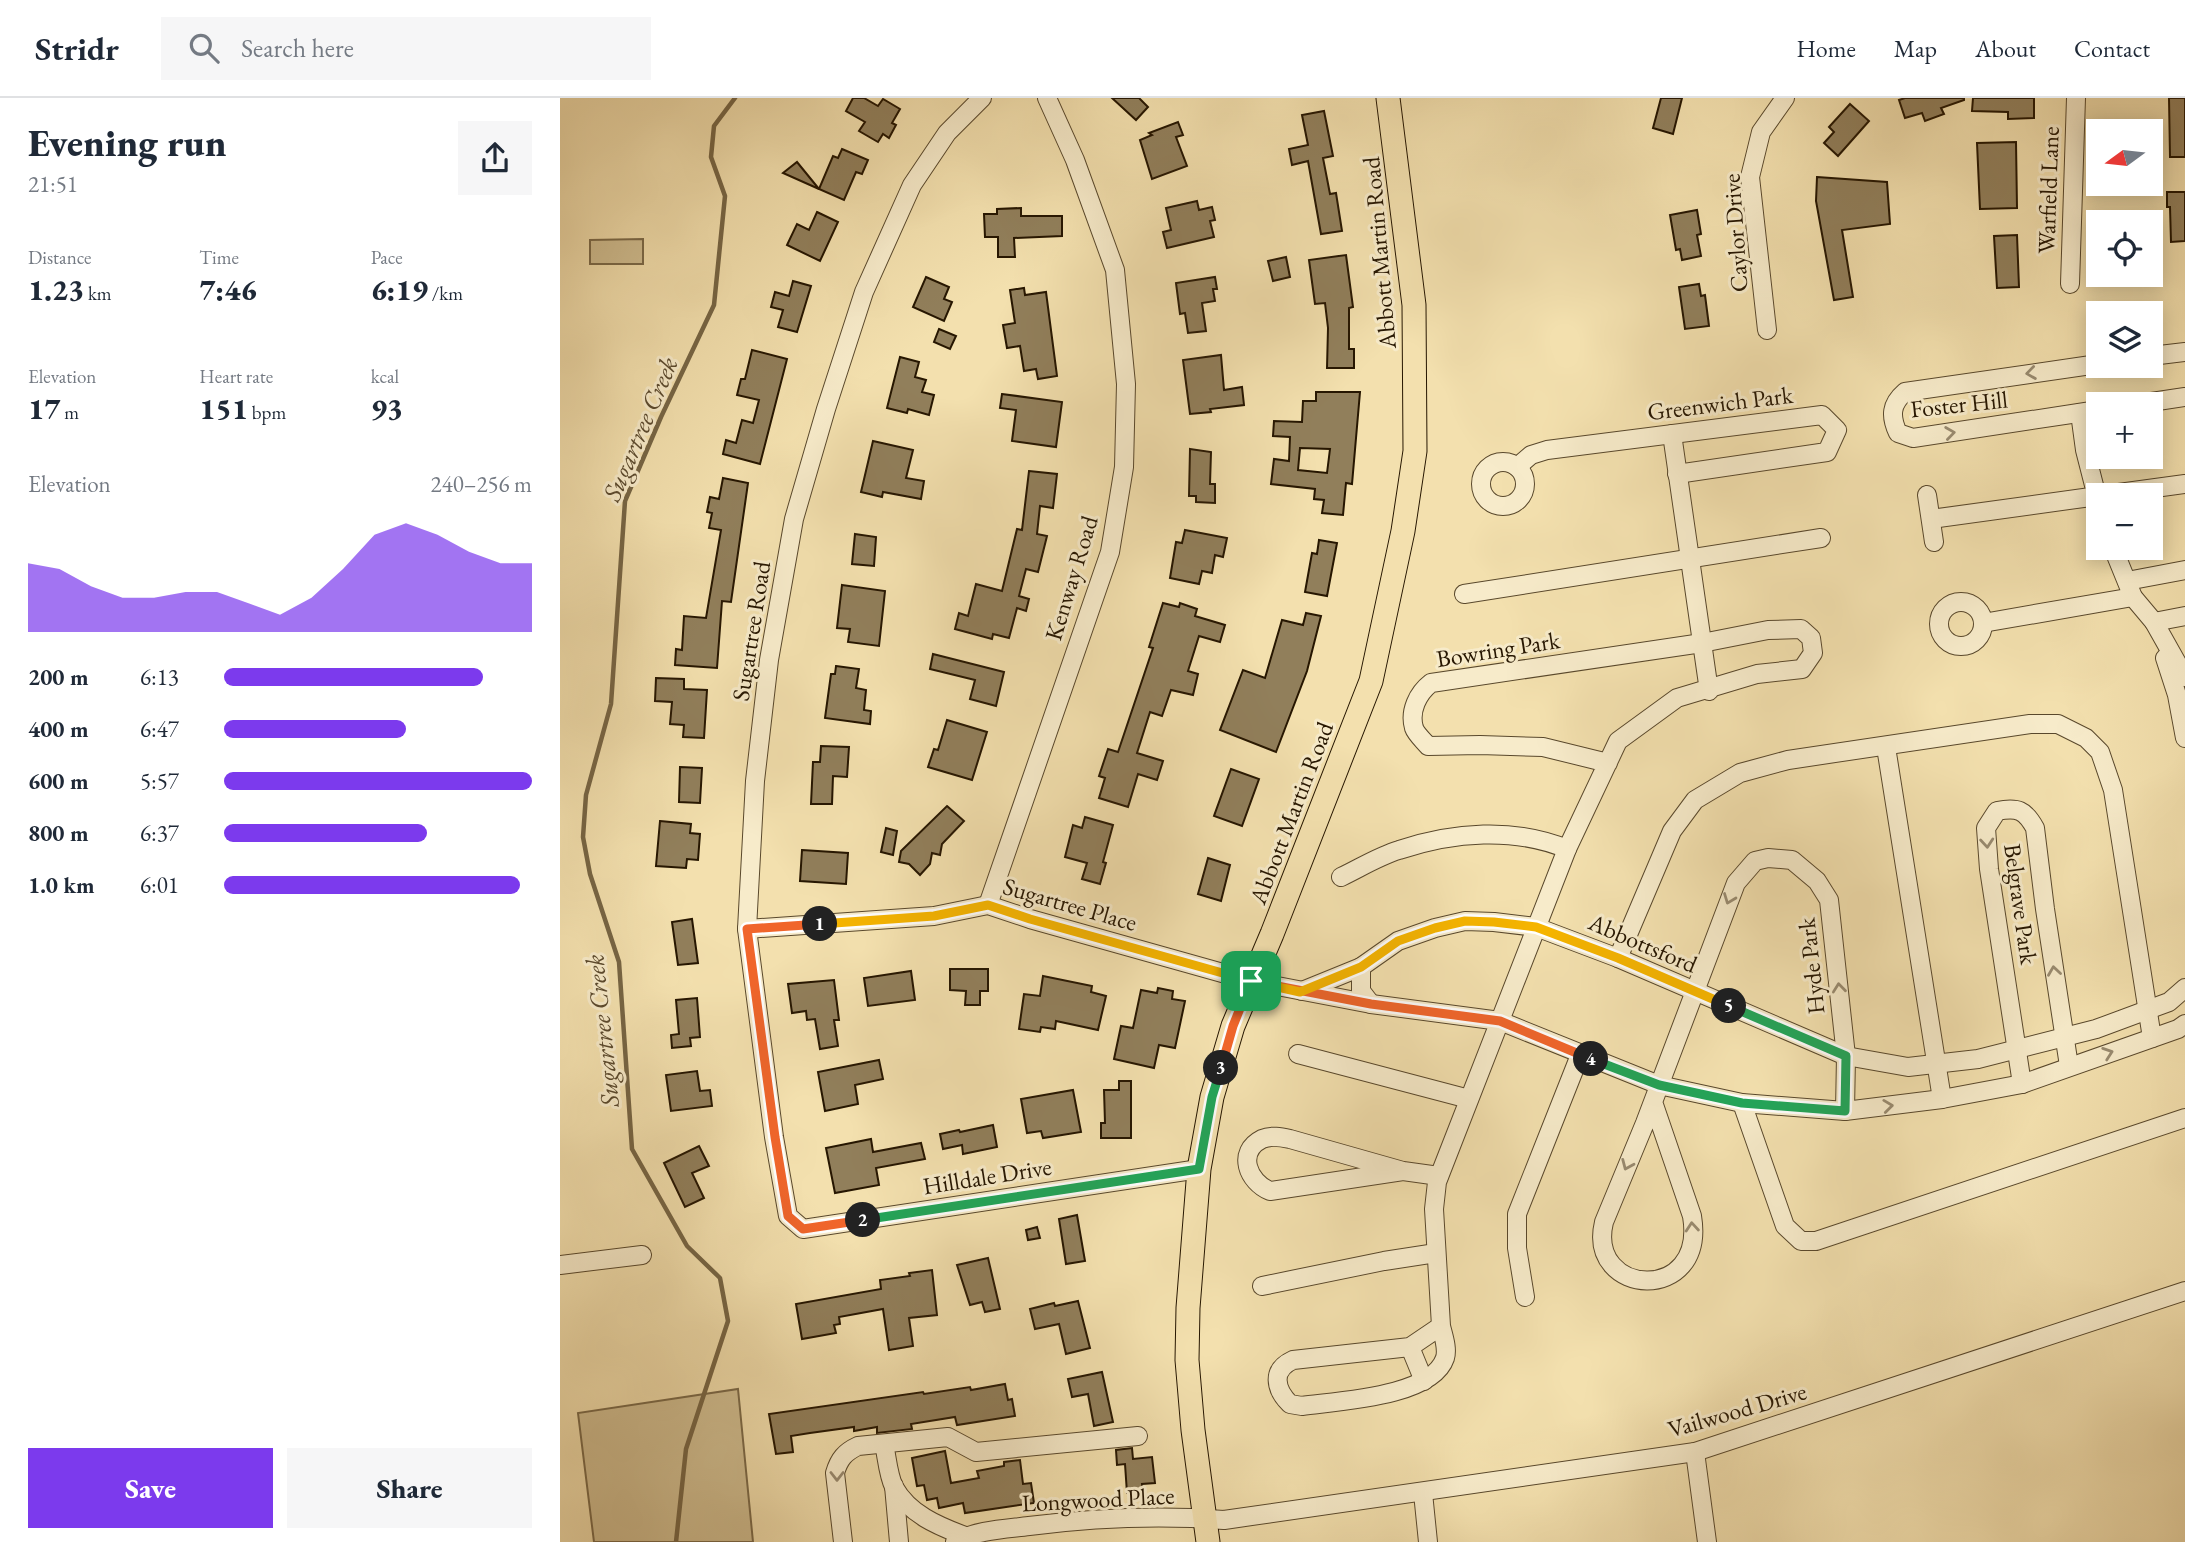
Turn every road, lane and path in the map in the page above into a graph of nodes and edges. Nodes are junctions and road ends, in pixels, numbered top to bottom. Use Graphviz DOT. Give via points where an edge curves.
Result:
graph roads {
  1 [pos="982,98"];
  2 [pos="1047,98"];
  3 [pos="1388,98"];
  4 [pos="1785,98"];
  5 [pos="2076,98"];
  6 [pos="2070,284"];
  7 [pos="1767,330"];
  8 [pos="2185,352"];
  9 [pos="2163,355"];
  10 [pos="2086,366"];
  11 [pos="2185,397"];
  12 [pos="2163,400"];
  13 [pos="2086,412"];
  14 [pos="2080,413"];
  15 [pos="1672,435"];
  16 [pos="1517,467"];
  17 [pos="1677,474"];
  18 [pos="2095,483"];
  19 [pos="2185,484"];
  20 [pos="2163,487"];
  21 [pos="1927,495"];
  22 [pos="2086,499"];
  23 [pos="1931,519"];
  24 [pos="1821,538"];
  25 [pos="1934,542"];
  26 [pos="1689,559"];
  27 [pos="2118,560"];
  28 [pos="2185,570"];
  29 [pos="2130,589"];
  30 [pos="1464,594"];
  31 [pos="2185,616"];
  32 [pos="1983,622"];
  33 [pos="2154,622"];
  34 [pos="1702,643"];
  35 [pos="2185,677"];
  36 [pos="1709,691"];
  37 [pos="2185,738"];
  38 [pos="1886,747"];
  39 [pos="1608,763"];
  40 [pos="1567,849"];
  41 [pos="1340,877"];
  42 [pos="988,905"];
  43 [pos="1536,927"];
  44 [pos="747,929"];
  45 [pos="1618,958"];
  46 [pos="1361,967"];
  47 [pos="1251,981"];
  48 [pos="2185,988"];
  49 [pos="1694,991"];
  50 [pos="1300,992"];
  51 [pos="1371,1004"];
  52 [pos="2148,1010"];
  53 [pos="1500,1021"];
  54 [pos="2185,1024"];
  55 [pos="2063,1038"];
  56 [pos="2152,1038"];
  57 [pos="2018,1049"];
  58 [pos="1298,1054"];
  59 [pos="1580,1055"];
  60 [pos="1846,1056"];
  61 [pos="1936,1064"];
  62 [pos="2069,1066"];
  63 [pos="2022,1084"];
  64 [pos="1656,1094"];
  65 [pos="1469,1099"];
  66 [pos="1942,1099"];
  67 [pos="1742,1103"];
  68 [pos="1845,1111"];
  69 [pos="2185,1118"];
  70 [pos="1199,1169"];
  71 [pos="1403,1171"];
  72 [pos="1439,1176"];
  73 [pos="788,1216"];
  74 [pos="1436,1253"];
  75 [pos="642,1255"];
  76 [pos="560,1265"];
  77 [pos="1262,1286"];
  78 [pos="2185,1291"];
  79 [pos="1525,1297"];
  80 [pos="1441,1326"];
  81 [pos="1410,1347"];
  82 [pos="1424,1381"];
  83 [pos="1138,1436"];
  84 [pos="884,1444"];
  85 [pos="1695,1452"];
  86 [pos="894,1486"];
  87 [pos="1423,1493"];
  88 [pos="1205,1518"];
  89 [pos="1009,1535"];
  90 [pos="960,1539"];
  91 [pos="843,1542"];
  92 [pos="899,1542"];
  93 [pos="1208,1542"];
  94 [pos="1428,1542"];
  95 [pos="1707,1542"];
  1 -- 44 [label="street, Sugartree Road" via="947,133 912,185 895,221 864,292 794,519 758,754"];
  2 -- 42 [label="street, Kenway Road" via="1115,270 1126,384 1124,467 1110,552"];
  3 -- 47 [label="main road, Abbott Martin Road" via="1415,320 1415,451 1404,531 1371,681"];
  4 -- 7 [label="street, Caylor Drive" via="1761,132 1751,177"];
  5 -- 6 [label="street, Warfield Lane"];
  8 -- 9 [label="street"];
  10 -- 14 [label="street, Foster Hill, one-way" via="1905,392 1893,405 1892,416 1898,433 1913,438"];
  11 -- 12 [label="street"];
  13 -- 14 [label="street, Foster Hill"];
  14 -- 18 [label="street"];
  15 -- 16 [label="street, Greenwich Park" via="1547,450 1531,455"];
  15 -- 17 [label="street"];
  15 -- 17 [label="street, Greenwich Park" via="1822,415 1837,430 1828,452"];
  17 -- 26 [label="street"];
  19 -- 20 [label="street"];
  21 -- 23 [label="street"];
  22 -- 23 [label="street"];
  23 -- 25 [label="street"];
  24 -- 26 [label="street"];
  26 -- 30 [label="street"];
  26 -- 34 [label="street"];
  27 -- 29 [label="street"];
  28 -- 29 [label="street"];
  29 -- 32 [label="street"];
  29 -- 33 [label="street"];
  31 -- 33 [label="street"];
  33 -- 35 [label="street"];
  33 -- 37 [label="street"];
  34 -- 36 [label="street"];
  34 -- 36 [label="street, Bowring Park" via="1801,629 1811,638 1813,653 1802,669 1757,674"];
  34 -- 39 [label="street, Bowring Park" via="1431,683 1419,692 1414,729 1428,746 1543,747"];
  36 -- 39 [label="street, Bowring Park" via="1678,698 1618,741"];
  38 -- 45 [label="street" via="1740,773 1695,800 1672,831"];
  38 -- 52 [label="street" via="2030,724 2059,724 2086,738 2100,752 2113,790"];
  38 -- 61 [label="street"];
  39 -- 40 [label="street, Bowring Park"];
  40 -- 41 [label="street" via="1515,834 1457,836 1398,850"];
  40 -- 43 [label="street, Bowring Park"];
  42 -- 44 [label="street, Sugartree Place" via="934,916"];
  42 -- 47 [label="street, Sugartree Place"];
  43 -- 45 [label="street, Abbottsford"];
  43 -- 46 [label="street, Abbottsford" via="1465,921 1398,941"];
  43 -- 53 [label="street, Bowring Park"];
  44 -- 73 [label="street, Sugartree Road"];
  45 -- 49 [label="street, Abbottsford"];
  46 -- 50 [label="street, Abbottsford"];
  46 -- 51 [label="street" via="1361,991"];
  47 -- 50 [label="street"];
  47 -- 70 [label="main road, Abbott Martin Road" via="1212,1097"];
  48 -- 52 [label="street, Abbottsford" via="2169,1002"];
  49 -- 60 [label="street, Abbottsford"];
  60 -- 49 [label="street, Hyde Park, one-way" via="1829,900 1817,881 1792,860 1755,861 1735,883"];
  49 -- 64 [label="street, Hyde Park"];
  50 -- 51 [label="street"];
  51 -- 53 [label="street"];
  52 -- 55 [label="street, Abbottsford"];
  52 -- 56 [label="street"];
  53 -- 59 [label="street"];
  53 -- 65 [label="street, Bowring Park"];
  54 -- 56 [label="street"];
  55 -- 57 [label="street, Abbottsford"];
  55 -- 57 [label="street, Belgrave Park, one-way" via="2035,828 2020,810 1997,811 1986,828 1989,869"];
  55 -- 62 [label="street, Belgrave Park"];
  62 -- 56 [label="street, one-way"];
  57 -- 61 [label="street, Abbottsford"];
  57 -- 63 [label="street, Belgrave Park"];
  58 -- 65 [label="street"];
  59 -- 64 [label="street"];
  59 -- 79 [label="street" via="1517,1214"];
  60 -- 61 [label="street, Abbottsford" via="1908,1067"];
  60 -- 68 [label="street, Hyde Park"];
  61 -- 66 [label="street"];
  62 -- 63 [label="street"];
  63 -- 66 [label="street"];
  64 -- 64 [label="street, Hyde Park, one-way" via="1601,1233 1607,1257 1615,1267 1625,1276 1649,1282 1681,1266 1695,1232"];
  64 -- 67 [label="street"];
  65 -- 72 [label="street, Bowring Park"];
  68 -- 66 [label="street, one-way"];
  67 -- 68 [label="street"];
  67 -- 69 [label="street" via="1786,1226 1801,1241 1816,1241"];
  70 -- 73 [label="street, Hilldale Drive" via="803,1229"];
  70 -- 88 [label="main road, Abbott Martin Road" via="1187,1360"];
  71 -- 71 [label="street" via="1270,1191 1250,1177 1247,1164 1251,1148 1275,1136"];
  71 -- 72 [label="street"];
  72 -- 74 [label="street, Bowring Park" via="1434,1209"];
  74 -- 77 [label="street"];
  74 -- 80 [label="street, Bowring Park"];
  75 -- 76 [label="street"];
  78 -- 85 [label="street, Vailwood Drive"];
  80 -- 81 [label="street"];
  80 -- 82 [label="street, Bowring Park" via="1445,1357"];
  81 -- 82 [label="street"];
  81 -- 82 [label="street" via="1293,1360 1284,1364 1277,1376 1278,1387 1290,1404 1303,1406 1398,1392"];
  83 -- 84 [label="street" via="976,1452 947,1437"];
  84 -- 86 [label="street"];
  84 -- 91 [label="street, one-way" via="858,1446 838,1462 835,1473"];
  85 -- 87 [label="street, Vailwood Drive"];
  85 -- 95 [label="street"];
  86 -- 90 [label="street" via="915,1511"];
  86 -- 92 [label="street"];
  87 -- 88 [label="street, Vailwood Drive" via="1224,1520"];
  87 -- 94 [label="street"];
  88 -- 89 [label="street, Longwood Place" via="1089,1519"];
  88 -- 93 [label="main road, Abbott Martin Road"];
  89 -- 90 [label="street, Longwood Place"];
}
